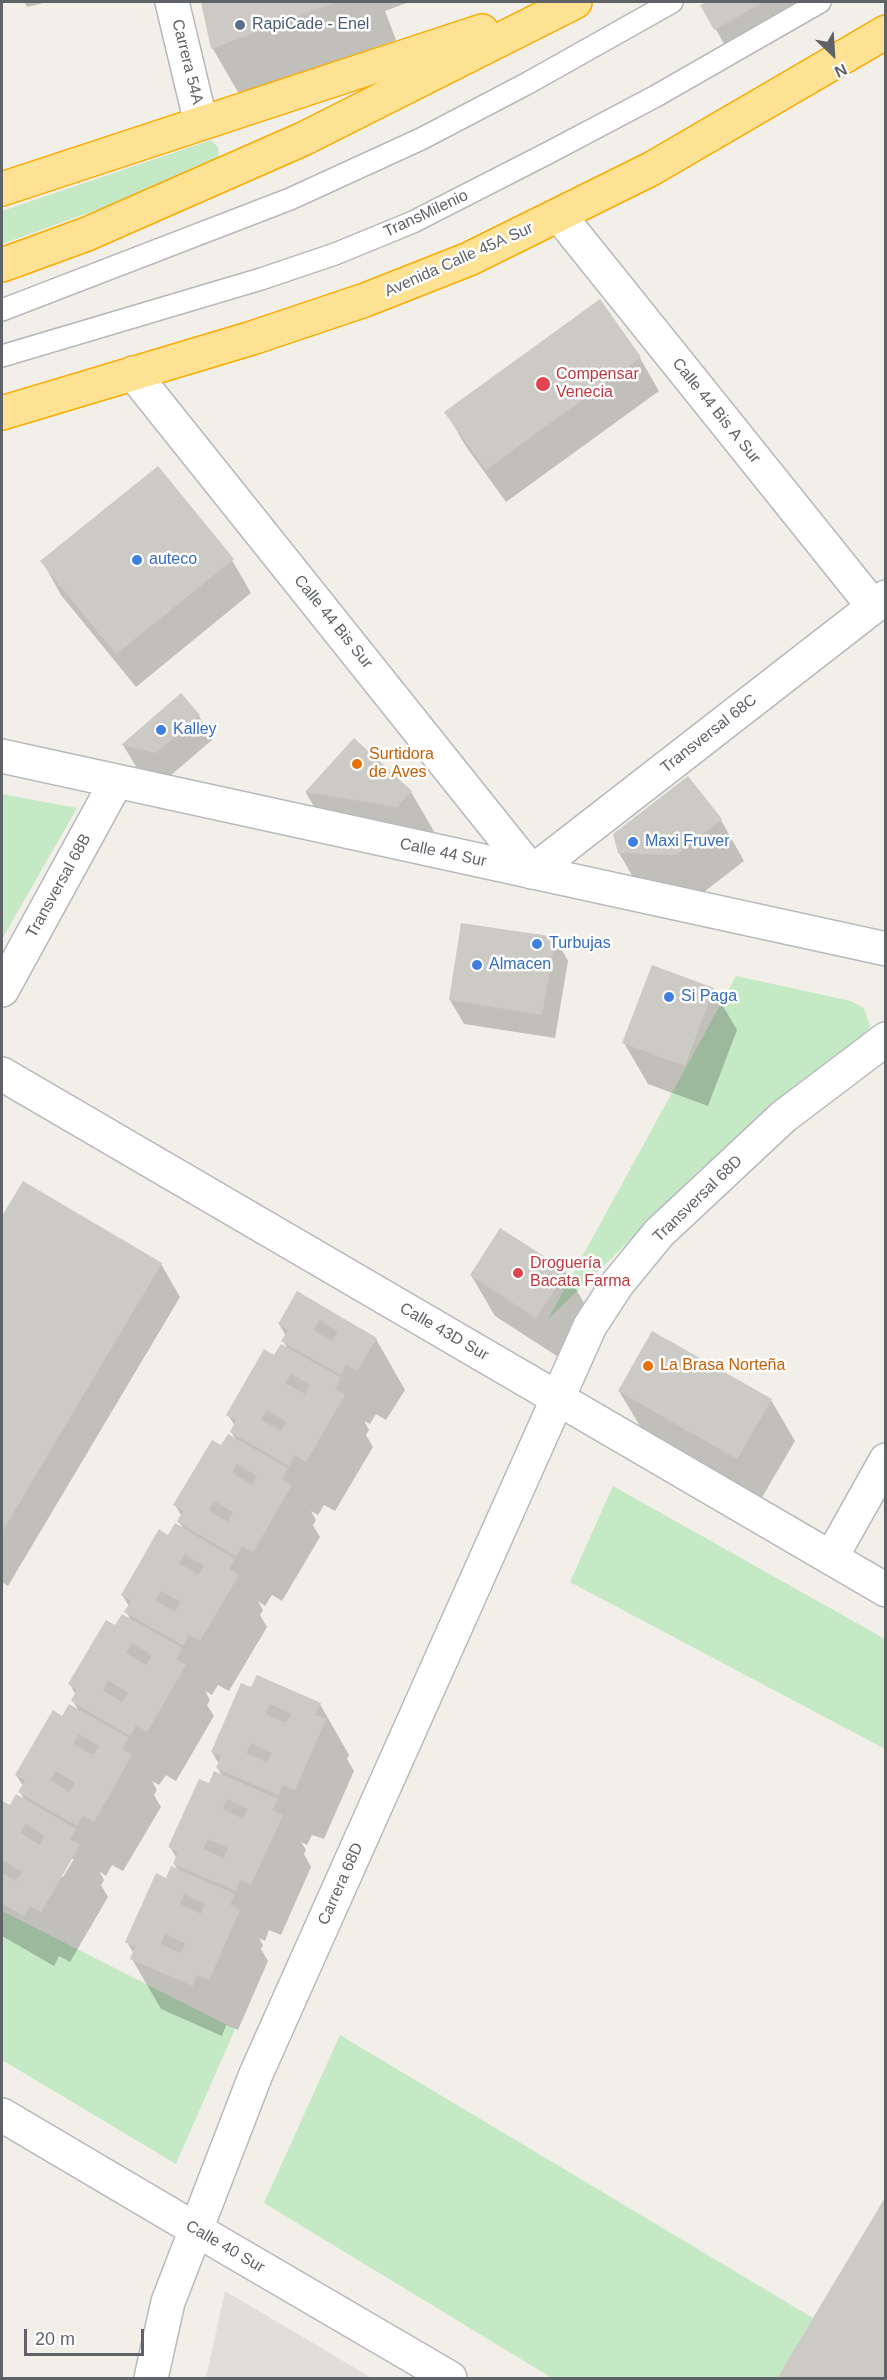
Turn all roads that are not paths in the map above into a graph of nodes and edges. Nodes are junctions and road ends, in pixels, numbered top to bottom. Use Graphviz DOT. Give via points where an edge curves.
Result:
graph roads {
  1 [pos="172,2"];
  2 [pos="573,2"];
  3 [pos="672,2"];
  4 [pos="820,2"];
  5 [pos="885,32"];
  6 [pos="201,123"];
  7 [pos="2,189"];
  8 [pos="559,215"];
  9 [pos="2,265"];
  10 [pos="2,310"];
  11 [pos="2,356"];
  12 [pos="133,373"];
  13 [pos="2,413"];
  14 [pos="879,601"];
  15 [pos="2,756"];
  16 [pos="116,782"];
  17 [pos="532,872"];
  18 [pos="885,949"];
  19 [pos="2,990"];
  20 [pos="885,1039"];
  21 [pos="2,1074"];
  22 [pos="558,1399"];
  23 [pos="885,1460"];
  24 [pos="831,1558"];
  25 [pos="885,1590"];
  26 [pos="2,2115"];
  27 [pos="195,2229"];
  28 [pos="152,2379"];
  29 [pos="450,2379"];
  1 -- 6 [label="street, Carrera 54A"];
  2 -- 6 [label="highway"];
  2 -- 9 [label="highway" via="292,144 87,234"];
  3 -- 10 [label="lane" via="528,83 301,194"];
  4 -- 11 [label="lane, TransMilenio" via="646,101 413,222 261,279"];
  5 -- 8 [label="highway, Avenida Calle 45A Sur" via="651,169"];
  6 -- 7 [label="highway"];
  8 -- 12 [label="highway, Avenida Calle 45A Sur" via="469,259 365,300"];
  8 -- 14 [label="street, Calle 44 Bis A Sur"];
  12 -- 13 [label="highway, Avenida Calle 45A Sur"];
  12 -- 17 [label="street, Calle 44 Bis Sur"];
  14 -- 17 [label="street, Transversal 68C"];
  15 -- 16 [label="street, Calle 44 Sur"];
  16 -- 17 [label="street, Calle 44 Sur"];
  16 -- 19 [label="street, Transversal 68B"];
  17 -- 18 [label="street, Calle 44 Sur"];
  20 -- 22 [label="street, Transversal 68D" via="783,1118 659,1233 618,1283 590,1326"];
  21 -- 22 [label="street, Calle 43D Sur"];
  22 -- 24 [label="street, Calle 43D Sur"];
  22 -- 27 [label="street, Carrera 68D" via="256,2074"];
  23 -- 24 [label="street"];
  24 -- 25 [label="street, Calle 43D Sur"];
  26 -- 27 [label="street, Calle 40 Sur"];
  27 -- 28 [label="street, Carrera 68D" via="168,2302"];
  27 -- 29 [label="street, Calle 40 Sur"];
}
